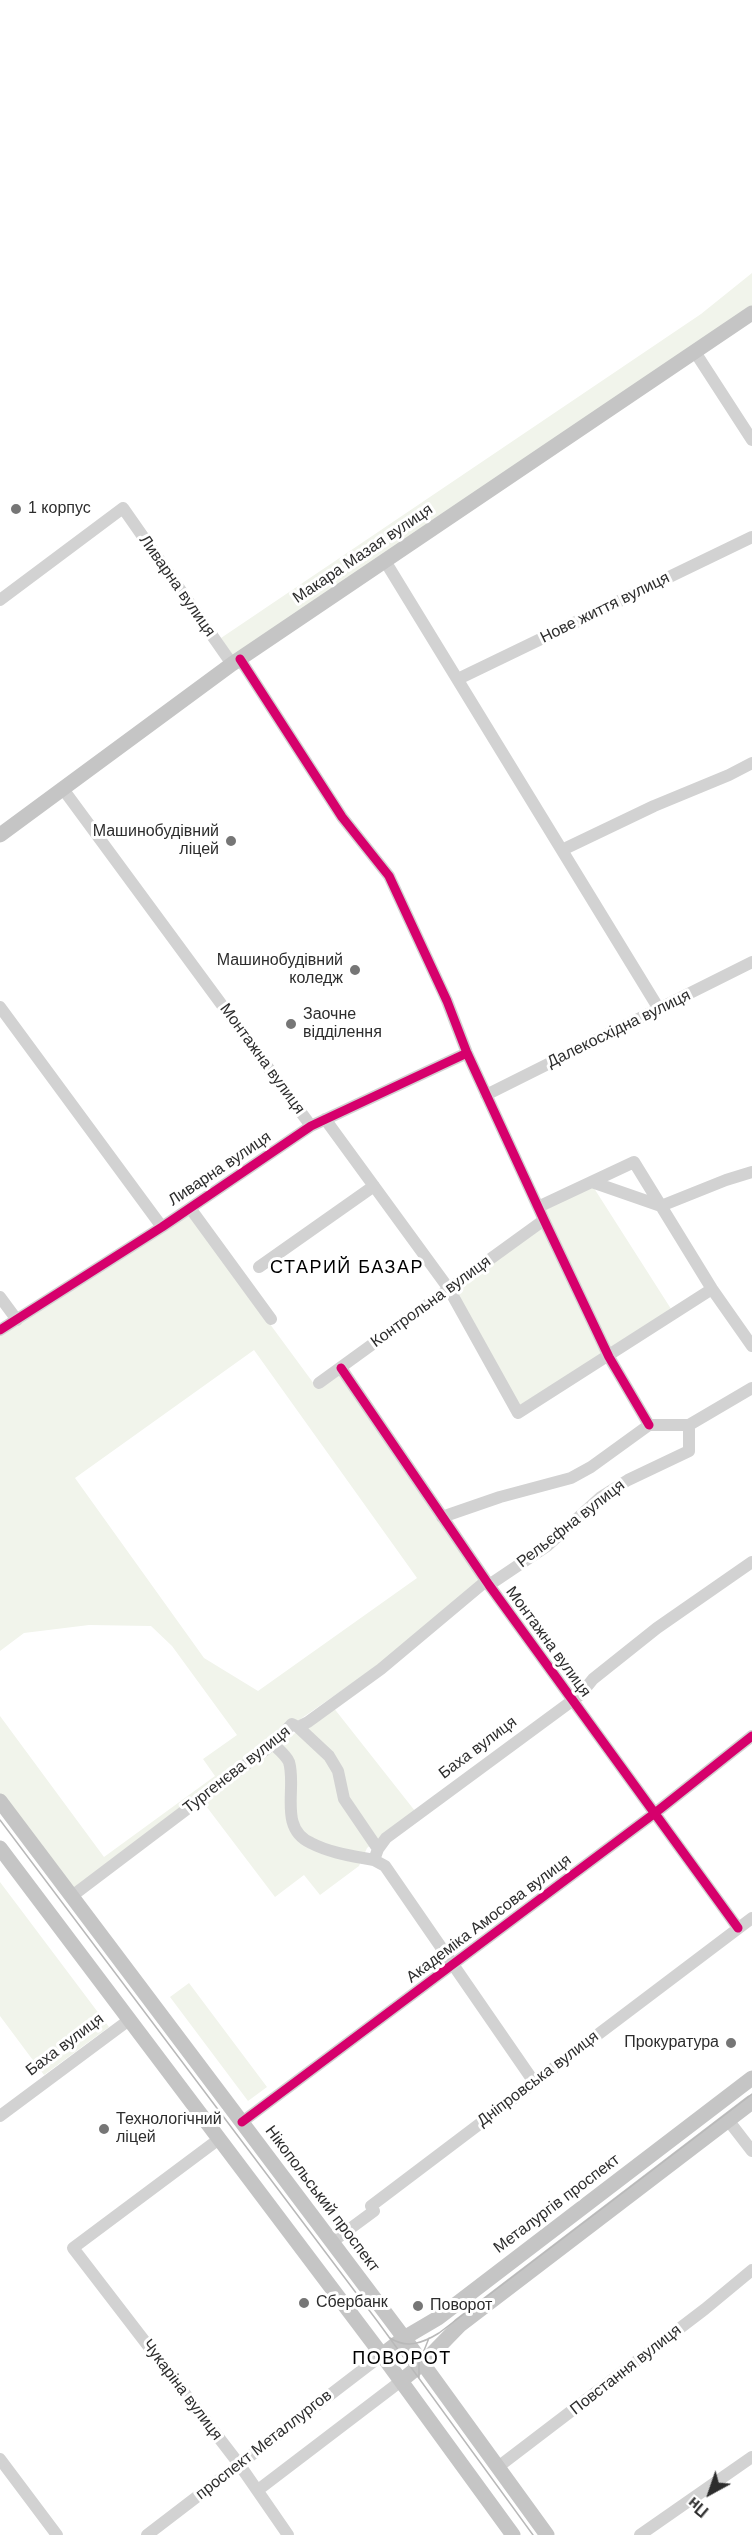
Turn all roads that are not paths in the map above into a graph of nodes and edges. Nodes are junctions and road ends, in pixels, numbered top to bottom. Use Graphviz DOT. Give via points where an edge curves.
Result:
graph roads {
  1 [pos="752,313"];
  2 [pos="695,352"];
  3 [pos="752,440"];
  4 [pos="752,537"];
  5 [pos="385,561"];
  6 [pos="0,600"];
  7 [pos="236,662"];
  8 [pos="458,679"];
  9 [pos="752,763"];
  10 [pos="63,789"];
  11 [pos="0,835"];
  12 [pos="562,850"];
  13 [pos="752,963"];
  14 [pos="0,1007"];
  15 [pos="659,1009"];
  16 [pos="467,1053"];
  17 [pos="486,1095"];
  18 [pos="325,1119"];
  19 [pos="311,1126"];
  20 [pos="752,1172"];
  21 [pos="592,1182"];
  22 [pos="374,1186"];
  23 [pos="661,1206"];
  24 [pos="190,1208"];
  25 [pos="538,1208"];
  26 [pos="544,1220"];
  27 [pos="162,1227"];
  28 [pos="259,1267"];
  29 [pos="449,1289"];
  30 [pos="712,1289"];
  31 [pos="0,1297"];
  32 [pos="271,1319"];
  33 [pos="17,1320"];
  34 [pos="0,1330"];
  35 [pos="752,1346"];
  36 [pos="609,1357"];
  37 [pos="341,1368"];
  38 [pos="319,1383"];
  39 [pos="752,1388"];
  40 [pos="649,1425"];
  41 [pos="689,1425"];
  42 [pos="442,1517"];
  43 [pos="752,1562"];
  44 [pos="488,1583"];
  45 [pos="572,1701"];
  46 [pos="298,1727"];
  47 [pos="752,1736"];
  48 [pos="273,1744"];
  49 [pos="0,1801"];
  50 [pos="655,1813"];
  51 [pos="0,1848"];
  52 [pos="376,1854"];
  53 [pos="72,1896"];
  54 [pos="752,1918"];
  55 [pos="738,1928"];
  56 [pos="454,1964"];
  57 [pos="152,2003"];
  58 [pos="129,2019"];
  59 [pos="752,2078"];
  60 [pos="534,2082"];
  61 [pos="752,2102"];
  62 [pos="717,2105"];
  63 [pos="0,2116"];
  64 [pos="728,2120"];
  65 [pos="242,2122"];
  66 [pos="219,2139"];
  67 [pos="752,2151"];
  68 [pos="332,2242"];
  69 [pos="752,2270"];
  70 [pos="404,2338"];
  71 [pos="382,2355"];
  72 [pos="423,2364"];
  73 [pos="401,2380"];
  74 [pos="752,2457"];
  75 [pos="0,2459"];
  76 [pos="239,2464"];
  77 [pos="498,2467"];
  78 [pos="258,2490"];
  79 [pos="57,2535"];
  80 [pos="147,2535"];
  81 [pos="288,2535"];
  82 [pos="513,2535"];
  83 [pos="547,2535"];
  84 [pos="640,2535"];
  1 -- 2 [label="main road, Макара Мазая вулиця"];
  2 -- 3 [label="street"];
  2 -- 5 [label="main road, Макара Мазая вулиця"];
  4 -- 8 [label="street, Нове життя вулиця"];
  5 -- 7 [label="main road, Макара Мазая вулиця"];
  5 -- 8 [label="street"];
  6 -- 7 [label="street, Ливарна вулиця" via="123,508"];
  7 -- 10 [label="main road, Макара Мазая вулиця"];
  7 -- 16 [label="street, Ливарна вулиця" via="342,817 389,876"];
  8 -- 12 [label="street"];
  9 -- 12 [label="street"];
  10 -- 11 [label="main road, Макара Мазая вулиця"];
  10 -- 19 [label="street, Монтажна вулиця"];
  12 -- 15 [label="street"];
  13 -- 15 [label="street, Далекосхідна вулиця"];
  14 -- 27 [label="street"];
  15 -- 17 [label="street, Далекосхідна вулиця"];
  16 -- 17 [label="street, Ливарна вулиця"];
  16 -- 18 [label="street, Ливарна вулиця"];
  17 -- 25 [label="street, Ливарна вулиця"];
  18 -- 19 [label="street, Ливарна вулиця"];
  18 -- 22 [label="street, Монтажна вулиця"];
  19 -- 24 [label="street, Ливарна вулиця"];
  20 -- 23 [label="street"];
  21 -- 23 [label="street"];
  21 -- 23 [label="street" via="634,1162"];
  21 -- 25 [label="street"];
  22 -- 28 [label="street"];
  22 -- 29 [label="street, Монтажна вулиця"];
  23 -- 30 [label="street"];
  24 -- 27 [label="street, Ливарна вулиця"];
  24 -- 32 [label="street"];
  25 -- 26 [label="street, Ливарна вулиця"];
  26 -- 29 [label="street, Контрольна вулиця"];
  26 -- 36 [label="street, Ливарна вулиця"];
  27 -- 33 [label="street, Ливарна вулиця"];
  29 -- 36 [label="street, Монтажна вулиця" via="518,1413"];
  29 -- 37 [label="street, Контрольна вулиця"];
  30 -- 35 [label="street"];
  30 -- 36 [label="street"];
  31 -- 33 [label="street"];
  33 -- 34 [label="street, Ливарна вулиця"];
  36 -- 40 [label="street, Ливарна вулиця"];
  37 -- 38 [label="street, Контрольна вулиця"];
  37 -- 42 [label="street, Монтажна вулиця"];
  39 -- 41 [label="street"];
  40 -- 41 [label="street"];
  40 -- 42 [label="street, Рельєфна вулиця" via="571,1478"];
  41 -- 44 [label="street, Рельєфна вулиця" via="688,1451 601,1497 547,1546"];
  42 -- 44 [label="street, Монтажна вулиця"];
  43 -- 45 [label="street, Баха вулиця" via="657,1628 593,1679"];
  44 -- 45 [label="street, Монтажна вулиця"];
  44 -- 46 [label="street, Тургенєва вулиця" via="381,1669"];
  45 -- 50 [label="street, Монтажна вулиця"];
  45 -- 52 [label="street, Баха вулиця" via="386,1838"];
  46 -- 48 [label="street, Тургенєва вулиця" via="292,1724"];
  46 -- 52 [label="street" via="329,1756 338,1771 344,1799"];
  47 -- 50 [label="street, Академіка Амосова вулиця"];
  48 -- 52 [label="street" via="289,1762 291,1818 301,1837 330,1850"];
  48 -- 53 [label="street, Тургенєва вулиця"];
  49 -- 53 [label="main road, Нікопольський проспект"];
  50 -- 55 [label="street, Монтажна вулиця"];
  50 -- 56 [label="street, Академіка Амосова вулиця"];
  51 -- 58 [label="main road"];
  52 -- 56 [label="street"];
  53 -- 57 [label="main road, Нікопольський проспект"];
  54 -- 55 [label="street, Дніпровська вулиця"];
  55 -- 60 [label="street, Дніпровська вулиця"];
  56 -- 60 [label="street"];
  56 -- 65 [label="street, Академіка Амосова вулиця"];
  57 -- 58 [label="main road, Баха вулиця"];
  57 -- 65 [label="main road, Нікопольський проспект"];
  58 -- 63 [label="street, Баха вулиця"];
  58 -- 66 [label="main road"];
  59 -- 62 [label="main road, Металургів проспект"];
  60 -- 68 [label="street, Дніпровська вулиця" via="371,2206 374,2211"];
  61 -- 64 [label="main road"];
  62 -- 64 [label="main road"];
  62 -- 70 [label="main road, Металургів проспект" via="438,2319"];
  64 -- 67 [label="street"];
  64 -- 72 [label="main road" via="460,2325"];
  65 -- 68 [label="main road, Нікопольський проспект"];
  66 -- 71 [label="main road"];
  66 -- 76 [label="street, Чукаріна вулиця" via="73,2248"];
  68 -- 70 [label="main road, Нікопольський проспект"];
  69 -- 77 [label="street, Повстання вулиця"];
  70 -- 71 [label="main road, Металургів проспект"];
  70 -- 72 [label="main road, Нікопольський проспект"];
  71 -- 73 [label="main road"];
  71 -- 76 [label="street, проспект Металлургов"];
  72 -- 73 [label="main road"];
  72 -- 77 [label="main road, Нікопольський проспект"];
  73 -- 78 [label="street, проспект Металлургов"];
  73 -- 82 [label="main road"];
  74 -- 84 [label="street"];
  75 -- 79 [label="street"];
  76 -- 78 [label="street, Чукаріна вулиця"];
  76 -- 80 [label="street, проспект Металлургов"];
  77 -- 83 [label="main road, Нікопольський проспект"];
  78 -- 81 [label="street, Чукаріна вулиця"];
}
